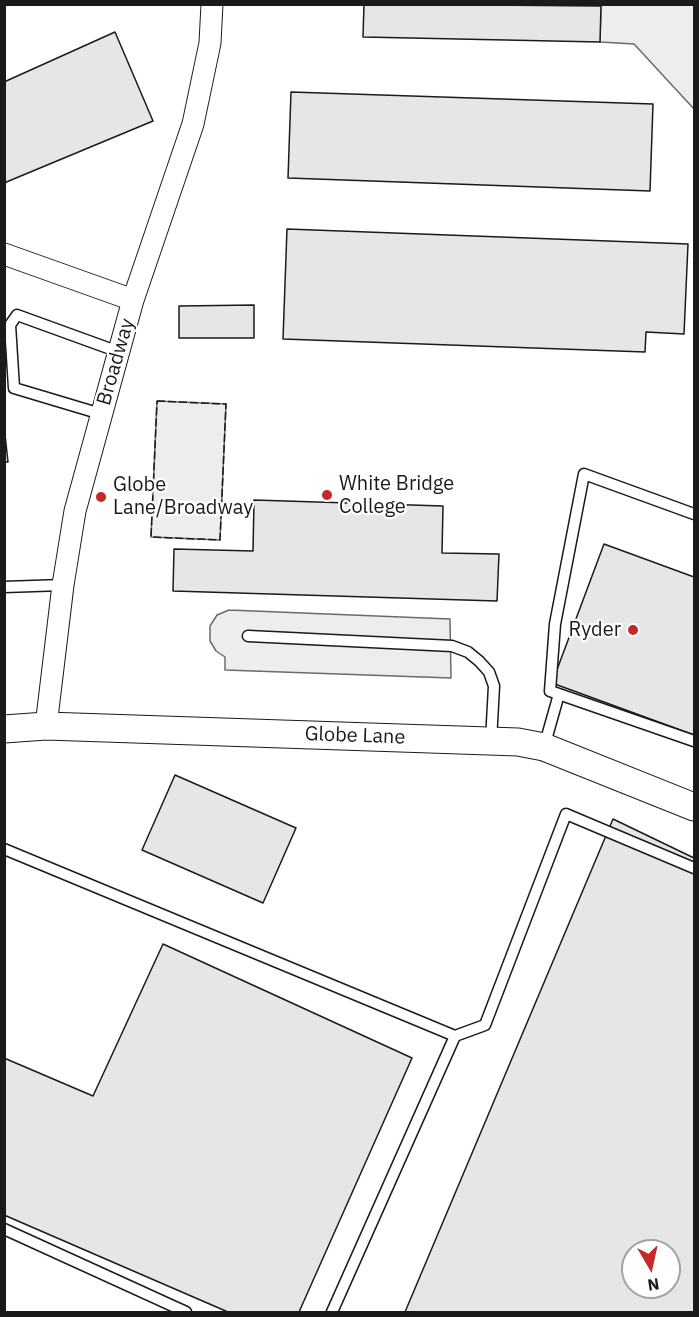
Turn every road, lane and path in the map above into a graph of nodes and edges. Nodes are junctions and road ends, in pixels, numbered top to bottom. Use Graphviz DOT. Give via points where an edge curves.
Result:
graph roads {
  1 [pos="212,4"];
  2 [pos="4,254"];
  3 [pos="133,300"];
  4 [pos="119,352"];
  5 [pos="101,414"];
  6 [pos="694,514"];
  7 [pos="63,585"];
  8 [pos="4,587"];
  9 [pos="248,636"];
  10 [pos="559,694"];
  11 [pos="46,726"];
  12 [pos="4,729"];
  13 [pos="491,741"];
  14 [pos="694,741"];
  15 [pos="544,747"];
  16 [pos="694,807"];
  17 [pos="4,849"];
  18 [pos="694,868"];
  19 [pos="455,1036"];
  20 [pos="4,1229"];
  21 [pos="186,1312"];
  22 [pos="332,1312"];
  1 -- 3 [label="street, Broadway" via="210,43 193,124"];
  2 -- 3 [label="street"];
  3 -- 4 [label="street, Broadway"];
  4 -- 5 [label="street, Broadway"];
  4 -- 5 [label="lane" via="18,315 10,325 14,388"];
  5 -- 7 [label="street, Broadway" via="75,511"];
  6 -- 10 [label="lane" via="584,474 555,624 550,691"];
  7 -- 8 [label="lane"];
  7 -- 11 [label="street, Broadway"];
  9 -- 13 [label="lane" via="452,646 468,652 489,672 494,686"];
  10 -- 14 [label="lane"];
  10 -- 15 [label="lane"];
  11 -- 12 [label="street, Globe Lane"];
  11 -- 13 [label="street, Globe Lane"];
  13 -- 15 [label="street, Globe Lane"];
  15 -- 16 [label="street, Globe Lane"];
  17 -- 19 [label="lane"];
  18 -- 19 [label="lane" via="567,814 485,1025"];
  19 -- 22 [label="lane"];
  20 -- 21 [label="lane"];
}
